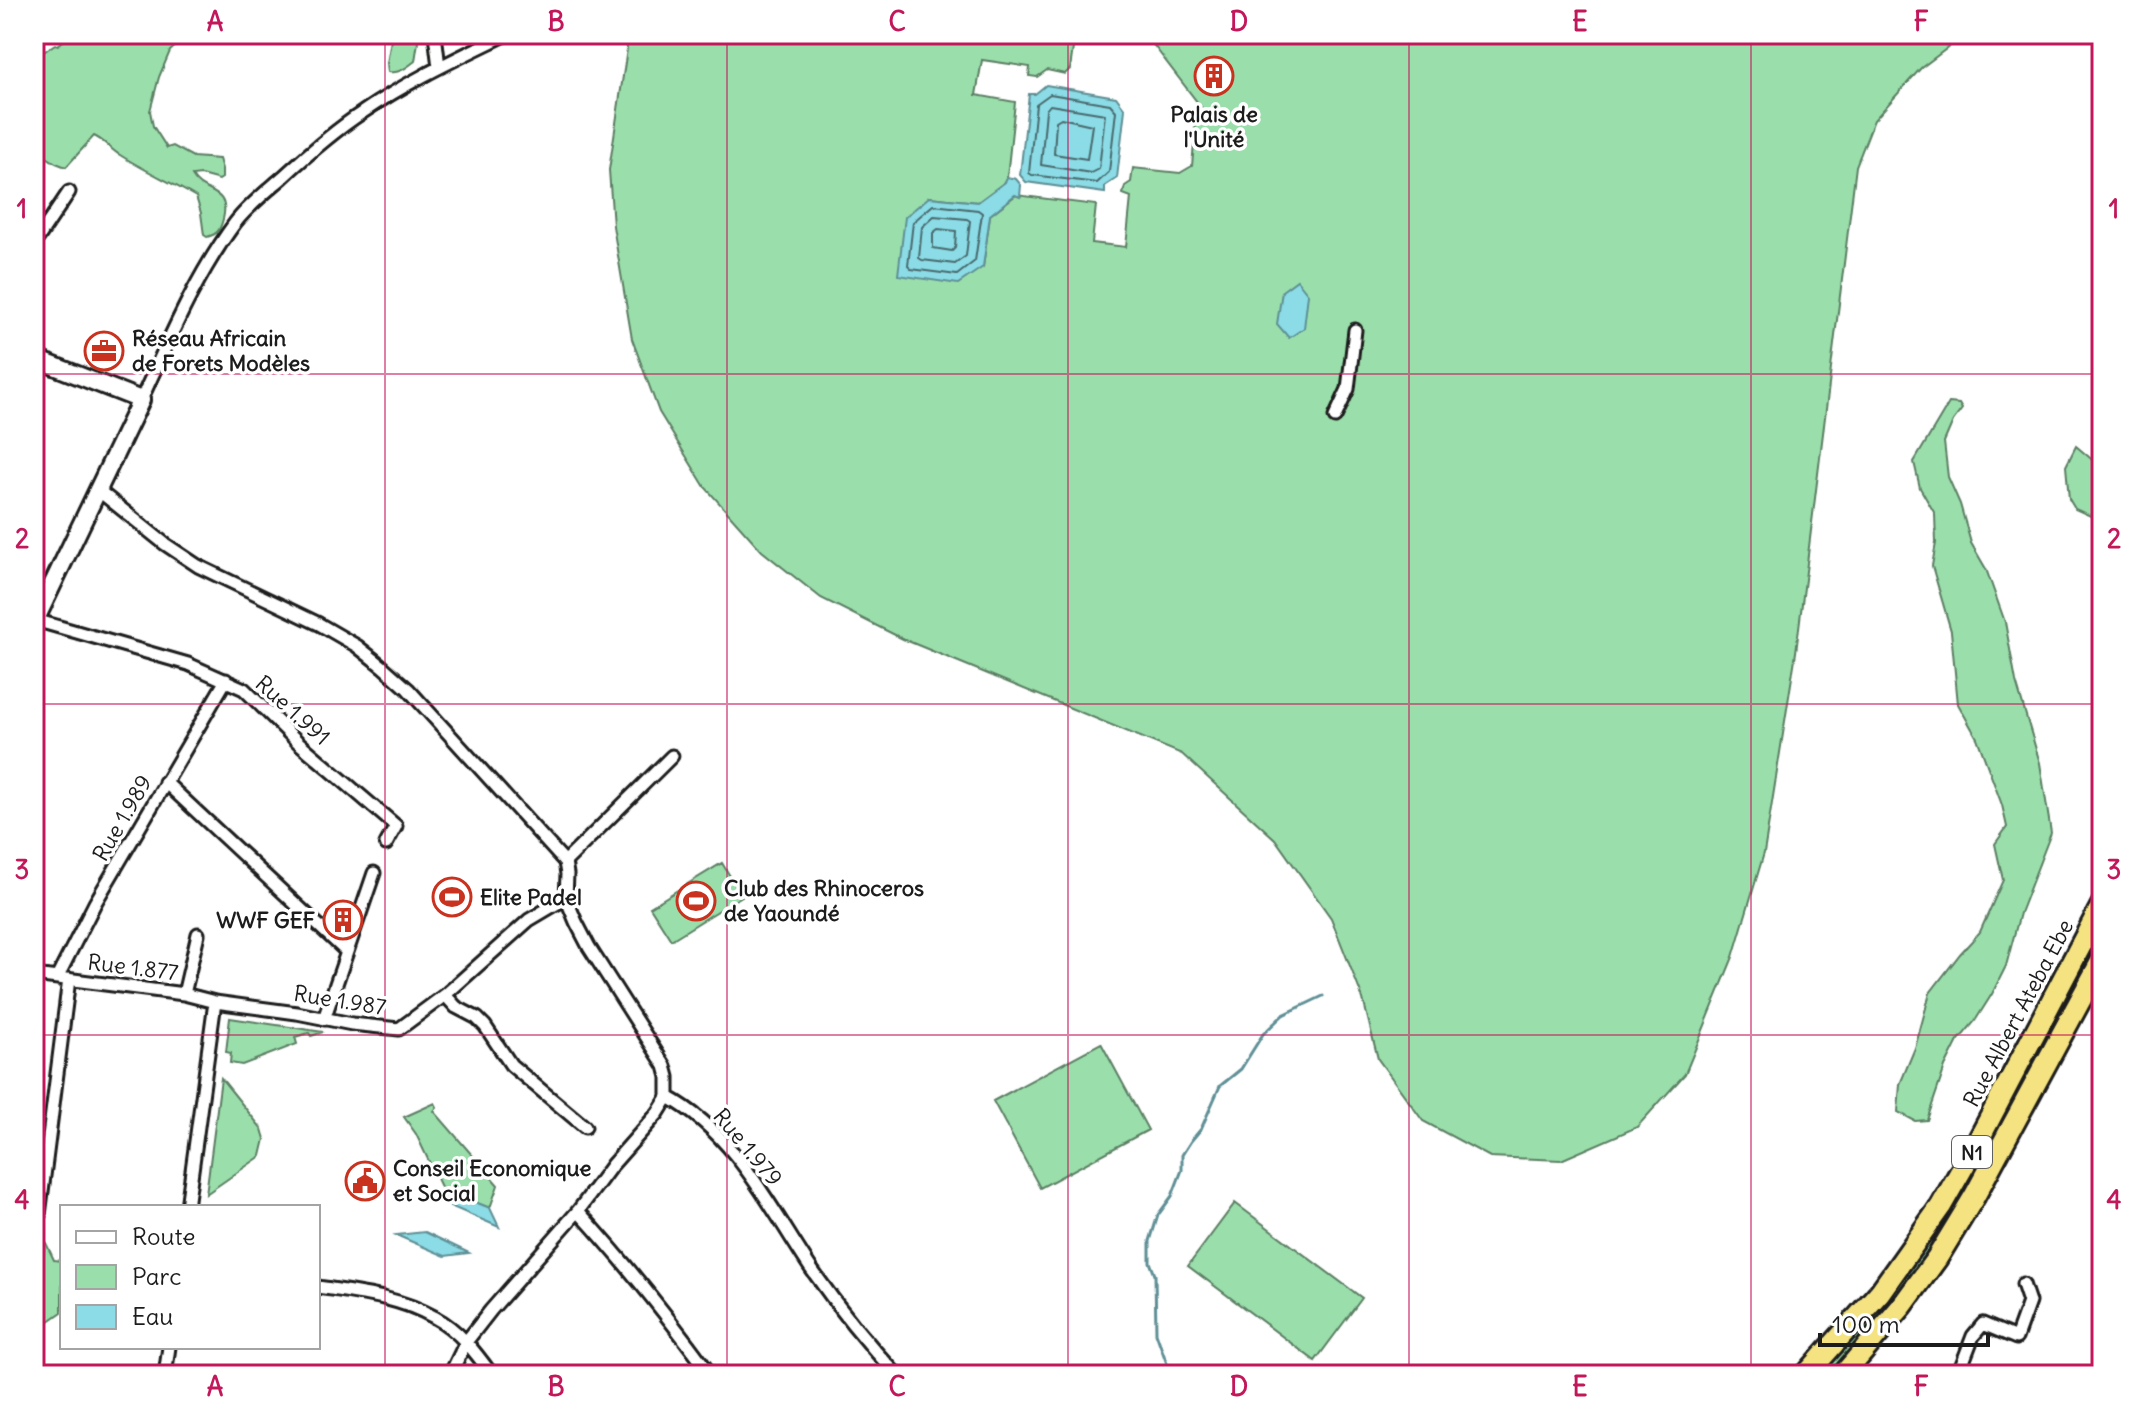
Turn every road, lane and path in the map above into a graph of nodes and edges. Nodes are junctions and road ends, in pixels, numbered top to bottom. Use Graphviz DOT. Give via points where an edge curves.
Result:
graph roads {
  1 [pos="435,34"];
  2 [pos="507,34"];
  3 [pos="439,67"];
  4 [pos="69,192"];
  5 [pos="34,244"];
  6 [pos="1355,330"];
  7 [pos="34,358"];
  8 [pos="141,400"];
  9 [pos="1335,417"];
  10 [pos="98,490"];
  11 [pos="35,622"];
  12 [pos="226,680"];
  13 [pos="672,756"];
  14 [pos="165,782"];
  15 [pos="386,844"];
  16 [pos="565,862"];
  17 [pos="374,873"];
  18 [pos="566,898"];
  19 [pos="2102,905"];
  20 [pos="198,934"];
  21 [pos="347,952"];
  22 [pos="2102,960"];
  23 [pos="34,975"];
  24 [pos="63,978"];
  25 [pos="184,994"];
  26 [pos="445,995"];
  27 [pos="215,1002"];
  28 [pos="324,1019"];
  29 [pos="668,1097"];
  30 [pos="585,1127"];
  31 [pos="187,1205"];
  32 [pos="578,1211"];
  33 [pos="34,1255"];
  34 [pos="2023,1284"];
  35 [pos="320,1287"];
  36 [pos="466,1342"];
  37 [pos="169,1349"];
  38 [pos="165,1375"];
  39 [pos="450,1375"];
  40 [pos="492,1375"];
  41 [pos="711,1375"];
  42 [pos="897,1375"];
  43 [pos="1806,1375"];
  44 [pos="1843,1375"];
  45 [pos="1958,1375"];
  1 -- 3 [label="street"];
  2 -- 3 [label="street"];
  3 -- 8 [label="street" via="319,144 236,222 184,308"];
  4 -- 5 [label="street"];
  6 -- 9 [label="street" via="1348,389"];
  7 -- 8 [label="street"];
  8 -- 10 [label="street"];
  10 -- 11 [label="street"];
  10 -- 16 [label="street" via="198,566 357,646 408,689"];
  11 -- 12 [label="street, Rue 1.991" via="188,664"];
  12 -- 14 [label="street, Rue 1.989"];
  12 -- 15 [label="street, Rue 1.991" via="244,689 396,826"];
  13 -- 16 [label="street"];
  14 -- 21 [label="street"];
  14 -- 24 [label="street, Rue 1.989" via="95,903"];
  16 -- 18 [label="street"];
  17 -- 21 [label="street"];
  18 -- 26 [label="street, Rue 1.987" via="529,920"];
  18 -- 29 [label="street" via="589,947 665,1066"];
  19 -- 43 [label="highway, Rue Albert Ateba Ebe / N1" via="1941,1206 1880,1292"];
  20 -- 25 [label="street"];
  21 -- 28 [label="street"];
  22 -- 44 [label="highway, N1" via="1937,1258"];
  23 -- 24 [label="street"];
  24 -- 25 [label="street, Rue 1.877"];
  24 -- 33 [label="street, Rue 1.877"];
  25 -- 27 [label="street, Rue 1.877"];
  26 -- 28 [label="street, Rue 1.987" via="399,1029"];
  26 -- 30 [label="street" via="485,1026 511,1065"];
  27 -- 28 [label="street, Rue 1.987"];
  27 -- 31 [label="street"];
  29 -- 32 [label="street"];
  29 -- 42 [label="street, Rue 1.979" via="716,1133 741,1163 814,1273"];
  32 -- 36 [label="street"];
  32 -- 41 [label="street" via="631,1270"];
  34 -- 45 [label="street" via="2029,1302 2016,1338 1983,1324"];
  35 -- 36 [label="street" via="402,1303 435,1317"];
  36 -- 39 [label="street"];
  36 -- 40 [label="street"];
  37 -- 38 [label="street"];
}
